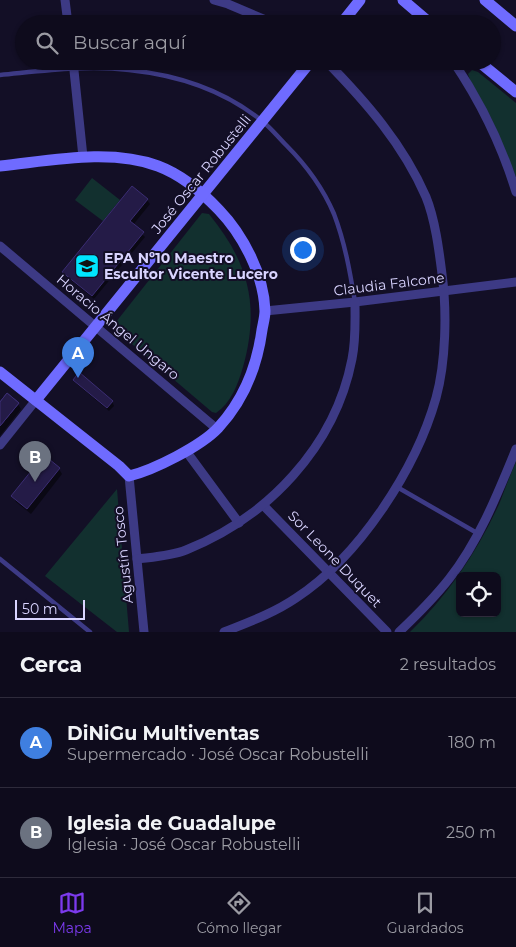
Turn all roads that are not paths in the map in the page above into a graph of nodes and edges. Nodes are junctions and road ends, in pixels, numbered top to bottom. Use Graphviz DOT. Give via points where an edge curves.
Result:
graph roads {
  1 [pos="65,0"];
  2 [pos="214,0"];
  3 [pos="360,0"];
  4 [pos="403,0"];
  5 [pos="485,0"];
  6 [pos="495,0"];
  7 [pos="67,15"];
  8 [pos="254,15"];
  9 [pos="348,15"];
  10 [pos="419,15"];
  11 [pos="516,18"];
  12 [pos="516,26"];
  13 [pos="33,70"];
  14 [pos="74,70"];
  15 [pos="134,70"];
  16 [pos="304,70"];
  17 [pos="335,70"];
  18 [pos="459,70"];
  19 [pos="489,70"];
  20 [pos="0,75"];
  21 [pos="516,92"];
  22 [pos="263,122"];
  23 [pos="83,157"];
  24 [pos="0,166"];
  25 [pos="516,192"];
  26 [pos="204,194"];
  27 [pos="0,246"];
  28 [pos="516,282"];
  29 [pos="444,291"];
  30 [pos="355,302"];
  31 [pos="265,311"];
  32 [pos="96,326"];
  33 [pos="0,372"];
  34 [pos="36,400"];
  35 [pos="217,429"];
  36 [pos="0,445"];
  37 [pos="516,449"];
  38 [pos="186,450"];
  39 [pos="129,476"];
  40 [pos="397,487"];
  41 [pos="263,505"];
  42 [pos="239,523"];
  43 [pos="477,534"];
  44 [pos="0,559"];
  45 [pos="137,559"];
  46 [pos="328,572"];
  47 [pos="90,632"];
  48 [pos="144,632"];
  49 [pos="224,632"];
  50 [pos="387,632"];
  51 [pos="399,632"];
  1 -- 7 [label="street"];
  2 -- 8 [label="street"];
  3 -- 9 [label="street"];
  4 -- 10 [label="street"];
  5 -- 12 [label="street"];
  6 -- 11 [label="street"];
  13 -- 20 [label="lane"];
  14 -- 23 [label="street"];
  15 -- 22 [label="lane" via="192,82 238,104"];
  16 -- 22 [label="street, José Oscar Robustelli"];
  17 -- 29 [label="street" via="380,120 415,172 427,199"];
  18 -- 25 [label="street" via="494,135"];
  19 -- 21 [label="street"];
  22 -- 26 [label="street, José Oscar Robustelli"];
  22 -- 30 [label="lane" via="300,160 330,206 347,254"];
  23 -- 24 [label="street"];
  23 -- 26 [label="street" via="131,160 156,166 178,175"];
  26 -- 31 [label="street" via="229,220 244,243 256,267"];
  26 -- 32 [label="street, José Oscar Robustelli"];
  27 -- 32 [label="street, Horacio Ángel Ungaro"];
  28 -- 29 [label="street, Claudia Falcone"];
  29 -- 30 [label="street, Claudia Falcone"];
  29 -- 40 [label="street" via="444,345 436,397 420,441"];
  30 -- 31 [label="street, Claudia Falcone"];
  30 -- 41 [label="street" via="352,360 335,412 314,449 292,478"];
  31 -- 35 [label="street" via="253,373 237,405"];
  32 -- 34 [label="street, José Oscar Robustelli"];
  32 -- 35 [label="street, Horacio Ángel Ungaro"];
  33 -- 34 [label="street"];
  34 -- 36 [label="street, José Oscar Robustelli"];
  34 -- 39 [label="street"];
  35 -- 38 [label="street"];
  37 -- 43 [label="street"];
  38 -- 39 [label="street" via="146,472"];
  38 -- 42 [label="street"];
  39 -- 45 [label="street, Agustín Tosco"];
  40 -- 43 [label="lane"];
  40 -- 46 [label="street" via="364,534"];
  41 -- 42 [label="street"];
  41 -- 46 [label="street, Sor Leone Duquet"];
  42 -- 45 [label="street" via="184,550"];
  43 -- 51 [label="street" via="450,578"];
  44 -- 47 [label="lane"];
  45 -- 48 [label="street, Agustín Tosco"];
  46 -- 49 [label="street" via="296,598"];
  46 -- 50 [label="street, Sor Leone Duquet"];
}
